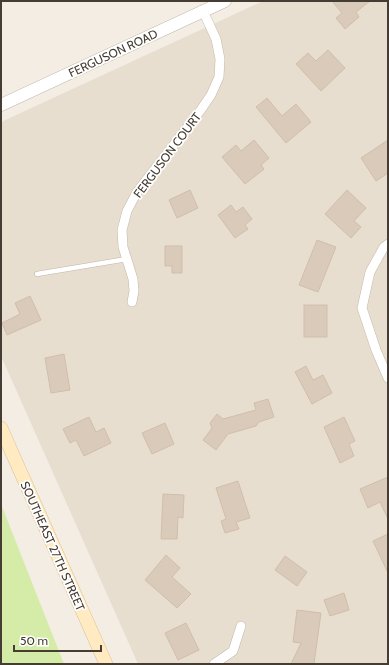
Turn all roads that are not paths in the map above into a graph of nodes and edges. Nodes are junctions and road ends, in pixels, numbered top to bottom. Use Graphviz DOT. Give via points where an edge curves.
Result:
graph roads {
  1 [pos="225,1"];
  2 [pos="203,11"];
  3 [pos="1,105"];
  4 [pos="388,244"];
  5 [pos="127,259"];
  6 [pos="37,274"];
  7 [pos="132,302"];
  8 [pos="388,378"];
  9 [pos="1,428"];
  10 [pos="241,626"];
  11 [pos="106,664"];
  12 [pos="214,664"];
  1 -- 2 [label="street, FERGUSON ROAD"];
  2 -- 3 [label="street, FERGUSON ROAD"];
  2 -- 5 [label="street, FERGUSON COURT" via="216,39 220,59 219,77 211,95 137,192 127,211 122,230"];
  4 -- 8 [label="street" via="370,272 362,308"];
  5 -- 6 [label="lane"];
  5 -- 7 [label="street, FERGUSON COURT" via="133,279"];
  9 -- 11 [label="main road, SOUTHEAST 27TH STREET"];
  10 -- 12 [label="street" via="233,651"];
}
